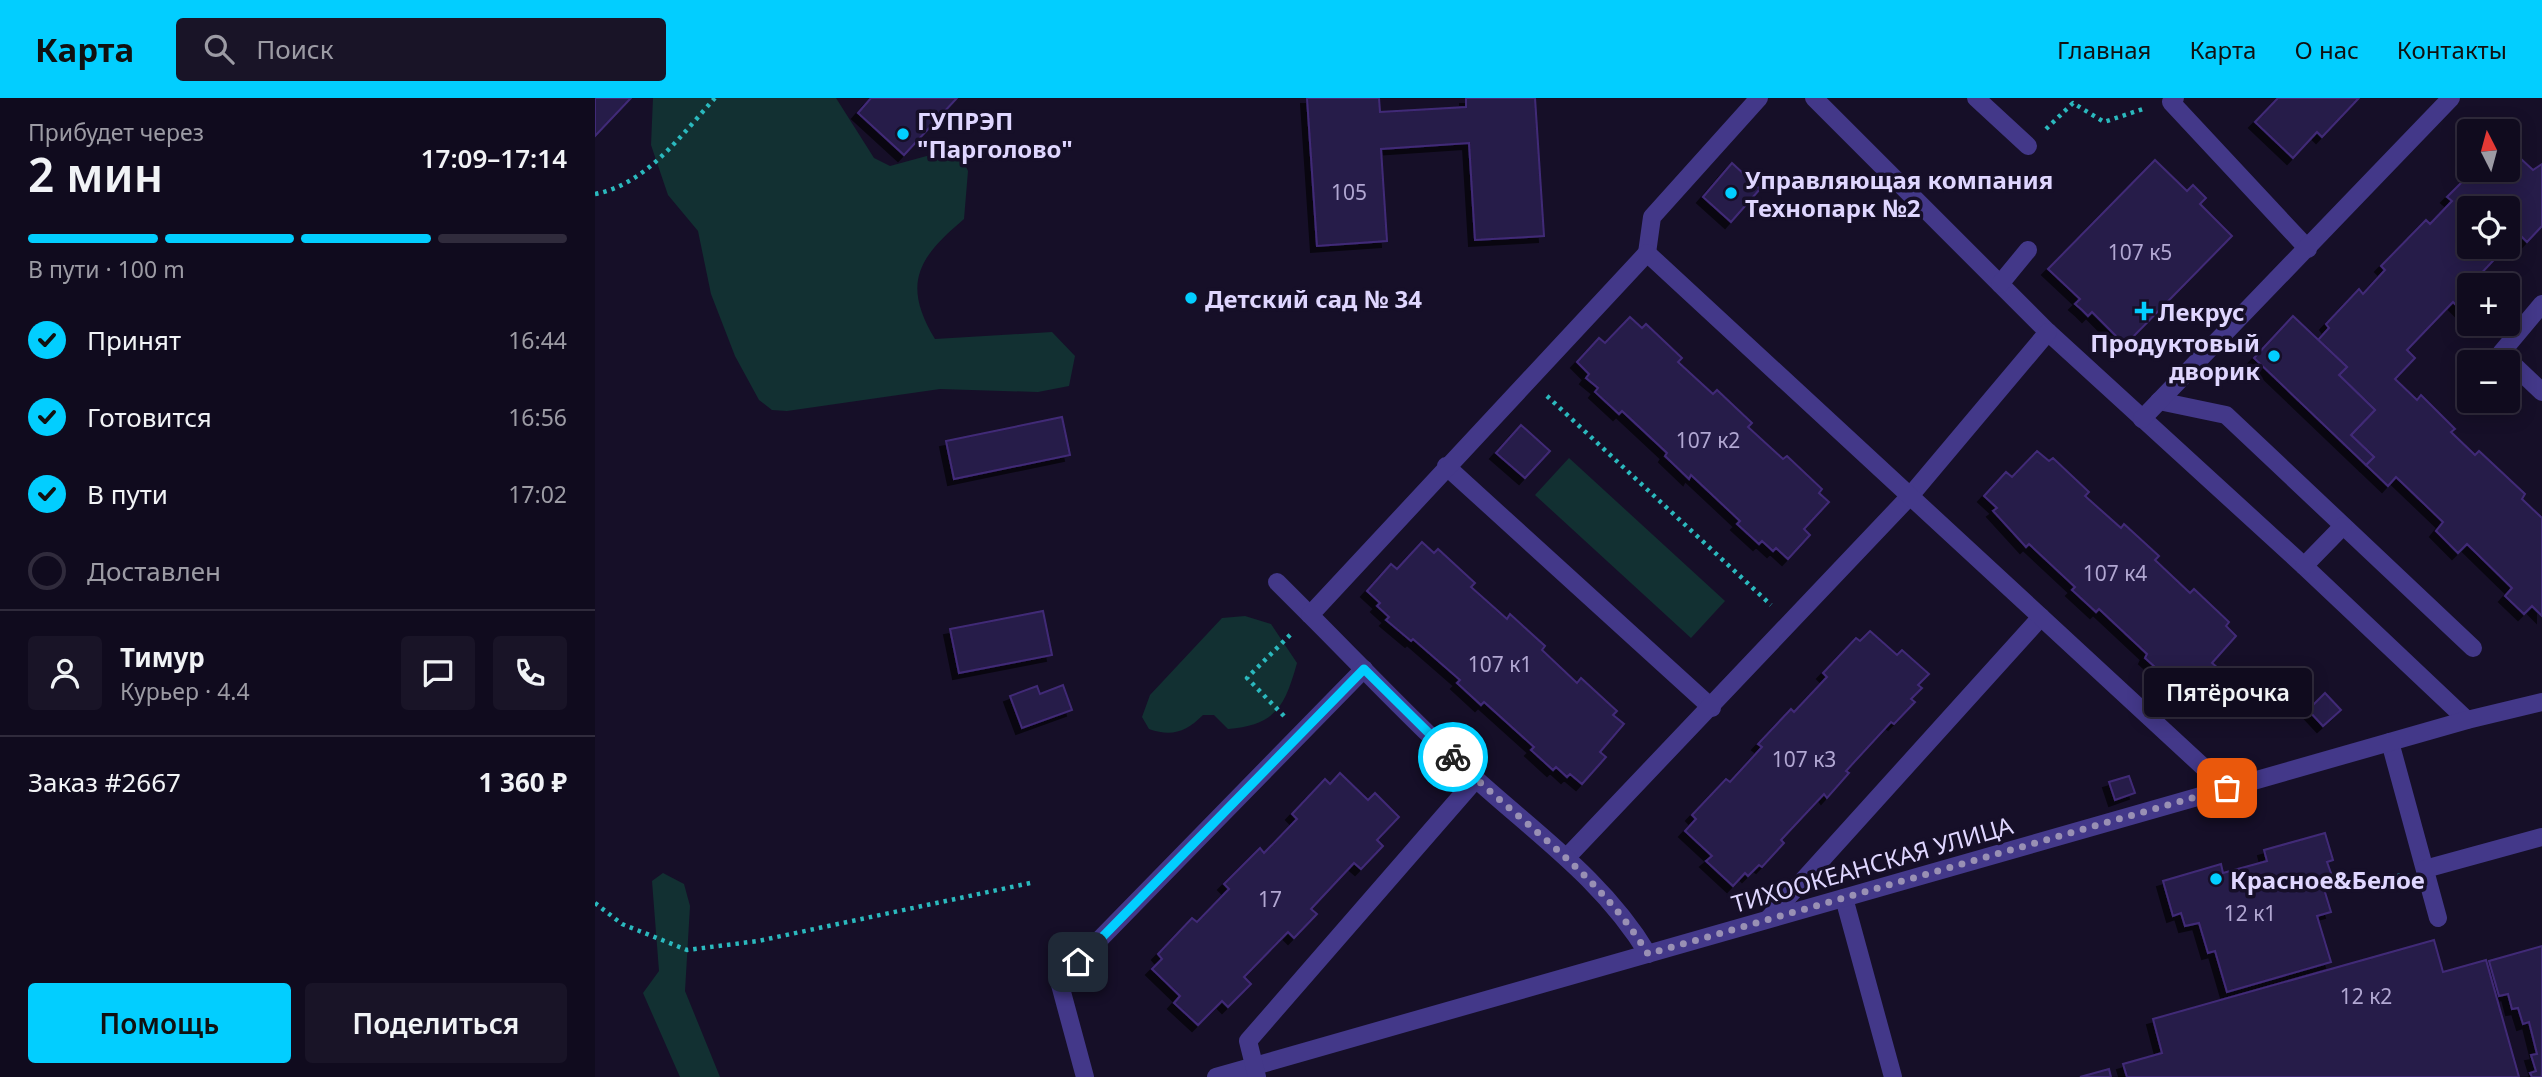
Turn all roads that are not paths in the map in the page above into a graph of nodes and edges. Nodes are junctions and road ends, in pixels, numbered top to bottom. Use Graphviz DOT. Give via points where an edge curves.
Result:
graph roads {
  1 [pos="1759,98"];
  2 [pos="1814,98"];
  3 [pos="1976,98"];
  4 [pos="2451,98"];
  5 [pos="2173,100"];
  6 [pos="2028,146"];
  7 [pos="2308,249"];
  8 [pos="2028,250"];
  9 [pos="1647,253"];
  10 [pos="2000,284"];
  11 [pos="2542,303"];
  12 [pos="2048,332"];
  13 [pos="2542,392"];
  14 [pos="2159,401"];
  15 [pos="2142,419"];
  16 [pos="1446,466"];
  17 [pos="1910,496"];
  18 [pos="2343,526"];
  19 [pos="2304,566"];
  20 [pos="1277,582"];
  21 [pos="1310,615"];
  22 [pos="2041,617"];
  23 [pos="2473,648"];
  24 [pos="1364,669"];
  25 [pos="2542,702"];
  26 [pos="1712,708"];
  27 [pos="2467,720"];
  28 [pos="2390,742"];
  29 [pos="1476,779"];
  30 [pos="2227,788"];
  31 [pos="2542,837"];
  32 [pos="1568,856"];
  33 [pos="2425,869"];
  34 [pos="1844,898"];
  35 [pos="2438,918"];
  36 [pos="1769,919"];
  37 [pos="1648,954"];
  38 [pos="1256,1072"];
  39 [pos="1085,1077"];
  40 [pos="1216,1077"];
  41 [pos="1893,1077"];
  1 -- 9 [label="street" via="1651,218"];
  2 -- 10 [label="street"];
  3 -- 6 [label="street"];
  4 -- 7 [label="street"];
  5 -- 7 [label="street"];
  7 -- 14 [label="street"];
  8 -- 10 [label="street"];
  9 -- 16 [label="street"];
  9 -- 17 [label="street"];
  10 -- 12 [label="street"];
  11 -- 13 [label="street" via="2501,354"];
  12 -- 15 [label="street"];
  12 -- 17 [label="street"];
  14 -- 15 [label="street"];
  14 -- 18 [label="street" via="2225,415"];
  15 -- 19 [label="street"];
  16 -- 21 [label="street"];
  16 -- 26 [label="street"];
  17 -- 22 [label="street"];
  17 -- 26 [label="street"];
  18 -- 19 [label="street"];
  18 -- 23 [label="street"];
  19 -- 27 [label="street"];
  20 -- 21 [label="street"];
  21 -- 24 [label="street"];
  22 -- 30 [label="street"];
  22 -- 36 [label="street"];
  24 -- 29 [label="street"];
  24 -- 39 [label="street" via="1059,981"];
  25 -- 27 [label="street, ТИХООКЕАНСКАЯ УЛИЦА"];
  26 -- 32 [label="street"];
  27 -- 28 [label="street, ТИХООКЕАНСКАЯ УЛИЦА"];
  28 -- 30 [label="street, ТИХООКЕАНСКАЯ УЛИЦА"];
  28 -- 33 [label="street"];
  29 -- 32 [label="street"];
  29 -- 38 [label="street" via="1248,1041"];
  30 -- 34 [label="street, ТИХООКЕАНСКАЯ УЛИЦА"];
  31 -- 33 [label="street"];
  32 -- 37 [label="street" via="1624,919"];
  33 -- 35 [label="street"];
  34 -- 36 [label="street, ТИХООКЕАНСКАЯ УЛИЦА"];
  34 -- 41 [label="street"];
  36 -- 37 [label="street, ТИХООКЕАНСКАЯ УЛИЦА"];
  37 -- 38 [label="street, ТИХООКЕАНСКАЯ УЛИЦА"];
  38 -- 40 [label="street, ТИХООКЕАНСКАЯ УЛИЦА"];
}
